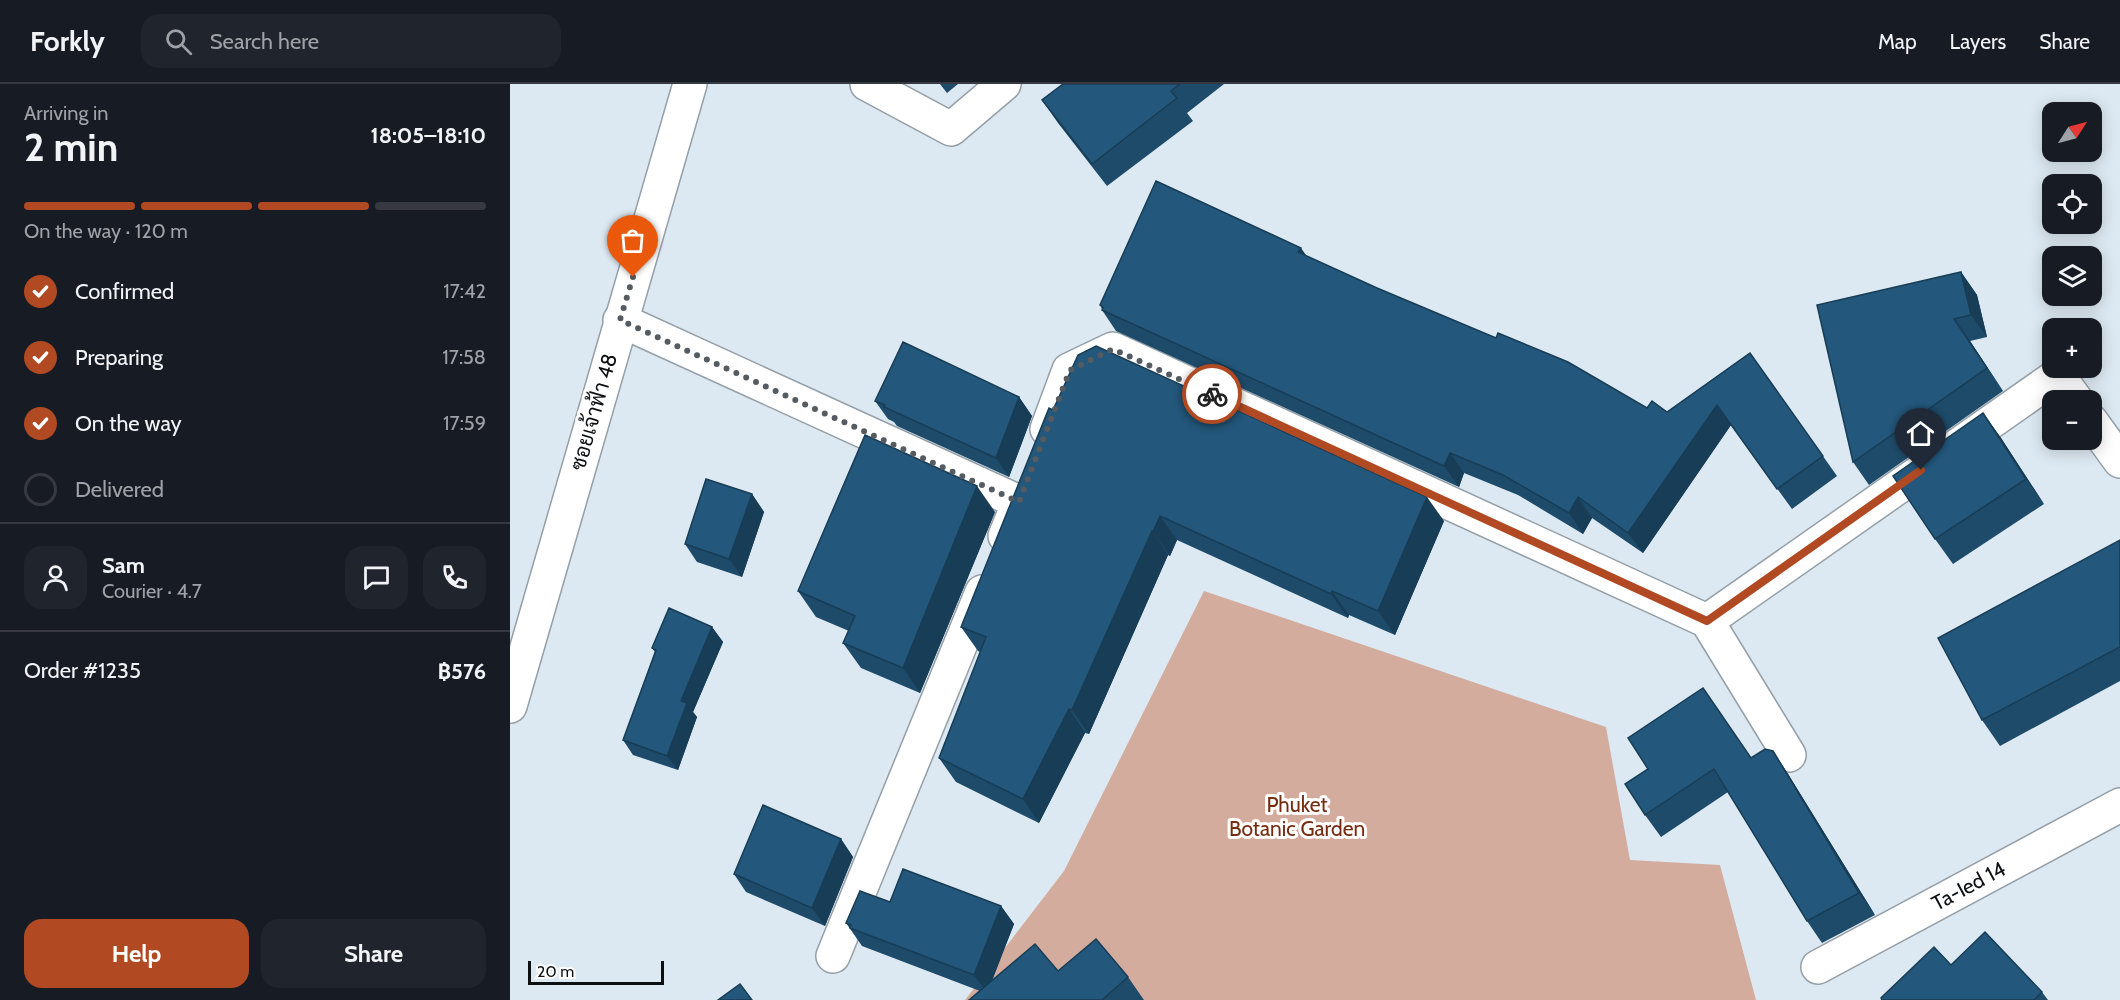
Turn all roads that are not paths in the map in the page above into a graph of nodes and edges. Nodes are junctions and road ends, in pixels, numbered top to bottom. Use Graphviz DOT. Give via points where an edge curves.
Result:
graph roads {
  1 [pos="690,84"];
  2 [pos="867,84"];
  3 [pos="1004,84"];
  4 [pos="620,320"];
  5 [pos="2069,390"];
  6 [pos="2102,437"];
  7 [pos="2120,462"];
  8 [pos="1028,480"];
  9 [pos="1707,621"];
  10 [pos="510,706"];
  11 [pos="1789,755"];
  12 [pos="2120,805"];
  13 [pos="833,956"];
  14 [pos="1818,967"];
  1 -- 4 [label="street, ซอยเจ้าฟ้า 48"];
  2 -- 3 [label="street" via="951,129"];
  4 -- 8 [label="street"];
  4 -- 10 [label="street, ซอยเจ้าฟ้า 48"];
  5 -- 9 [label="street" via="2058,375"];
  6 -- 7 [label="street"];
  8 -- 9 [label="street" via="1070,370 1113,349"];
  8 -- 13 [label="street"];
  9 -- 11 [label="street"];
  12 -- 14 [label="street, Ta-Ied 14"];
}
